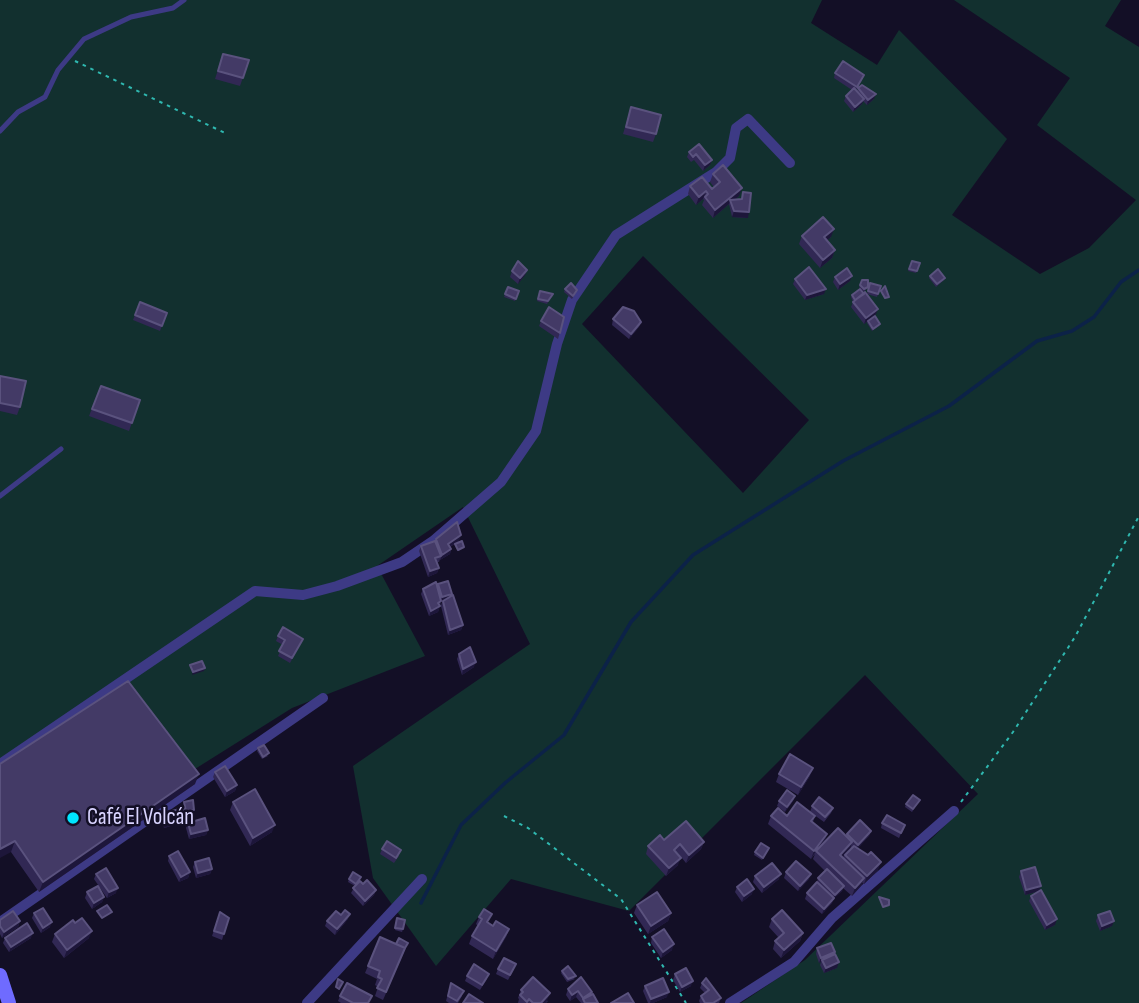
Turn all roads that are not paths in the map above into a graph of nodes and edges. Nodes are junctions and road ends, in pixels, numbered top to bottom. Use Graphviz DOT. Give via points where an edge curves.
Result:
graph roads {
  1 [pos="184,0"];
  2 [pos="0,131"];
  3 [pos="790,163"];
  4 [pos="61,449"];
  5 [pos="0,496"];
  6 [pos="323,698"];
  7 [pos="0,764"];
  8 [pos="954,811"];
  9 [pos="422,879"];
  10 [pos="0,922"];
  11 [pos="0,975"];
  12 [pos="5,1001"];
  13 [pos="307,1003"];
  14 [pos="730,1003"];
  1 -- 2 [label="lane" via="84,39 45,97 18,112"];
  3 -- 7 [label="street" via="748,119 736,128 730,158 716,172 616,235 564,319 536,430 501,482 433,541 402,562 337,586 303,595 255,591"];
  4 -- 5 [label="lane"];
  6 -- 10 [label="street"];
  8 -- 14 [label="street" via="832,918 794,962"];
  9 -- 13 [label="street"];
  11 -- 12 [label="street"];
}
